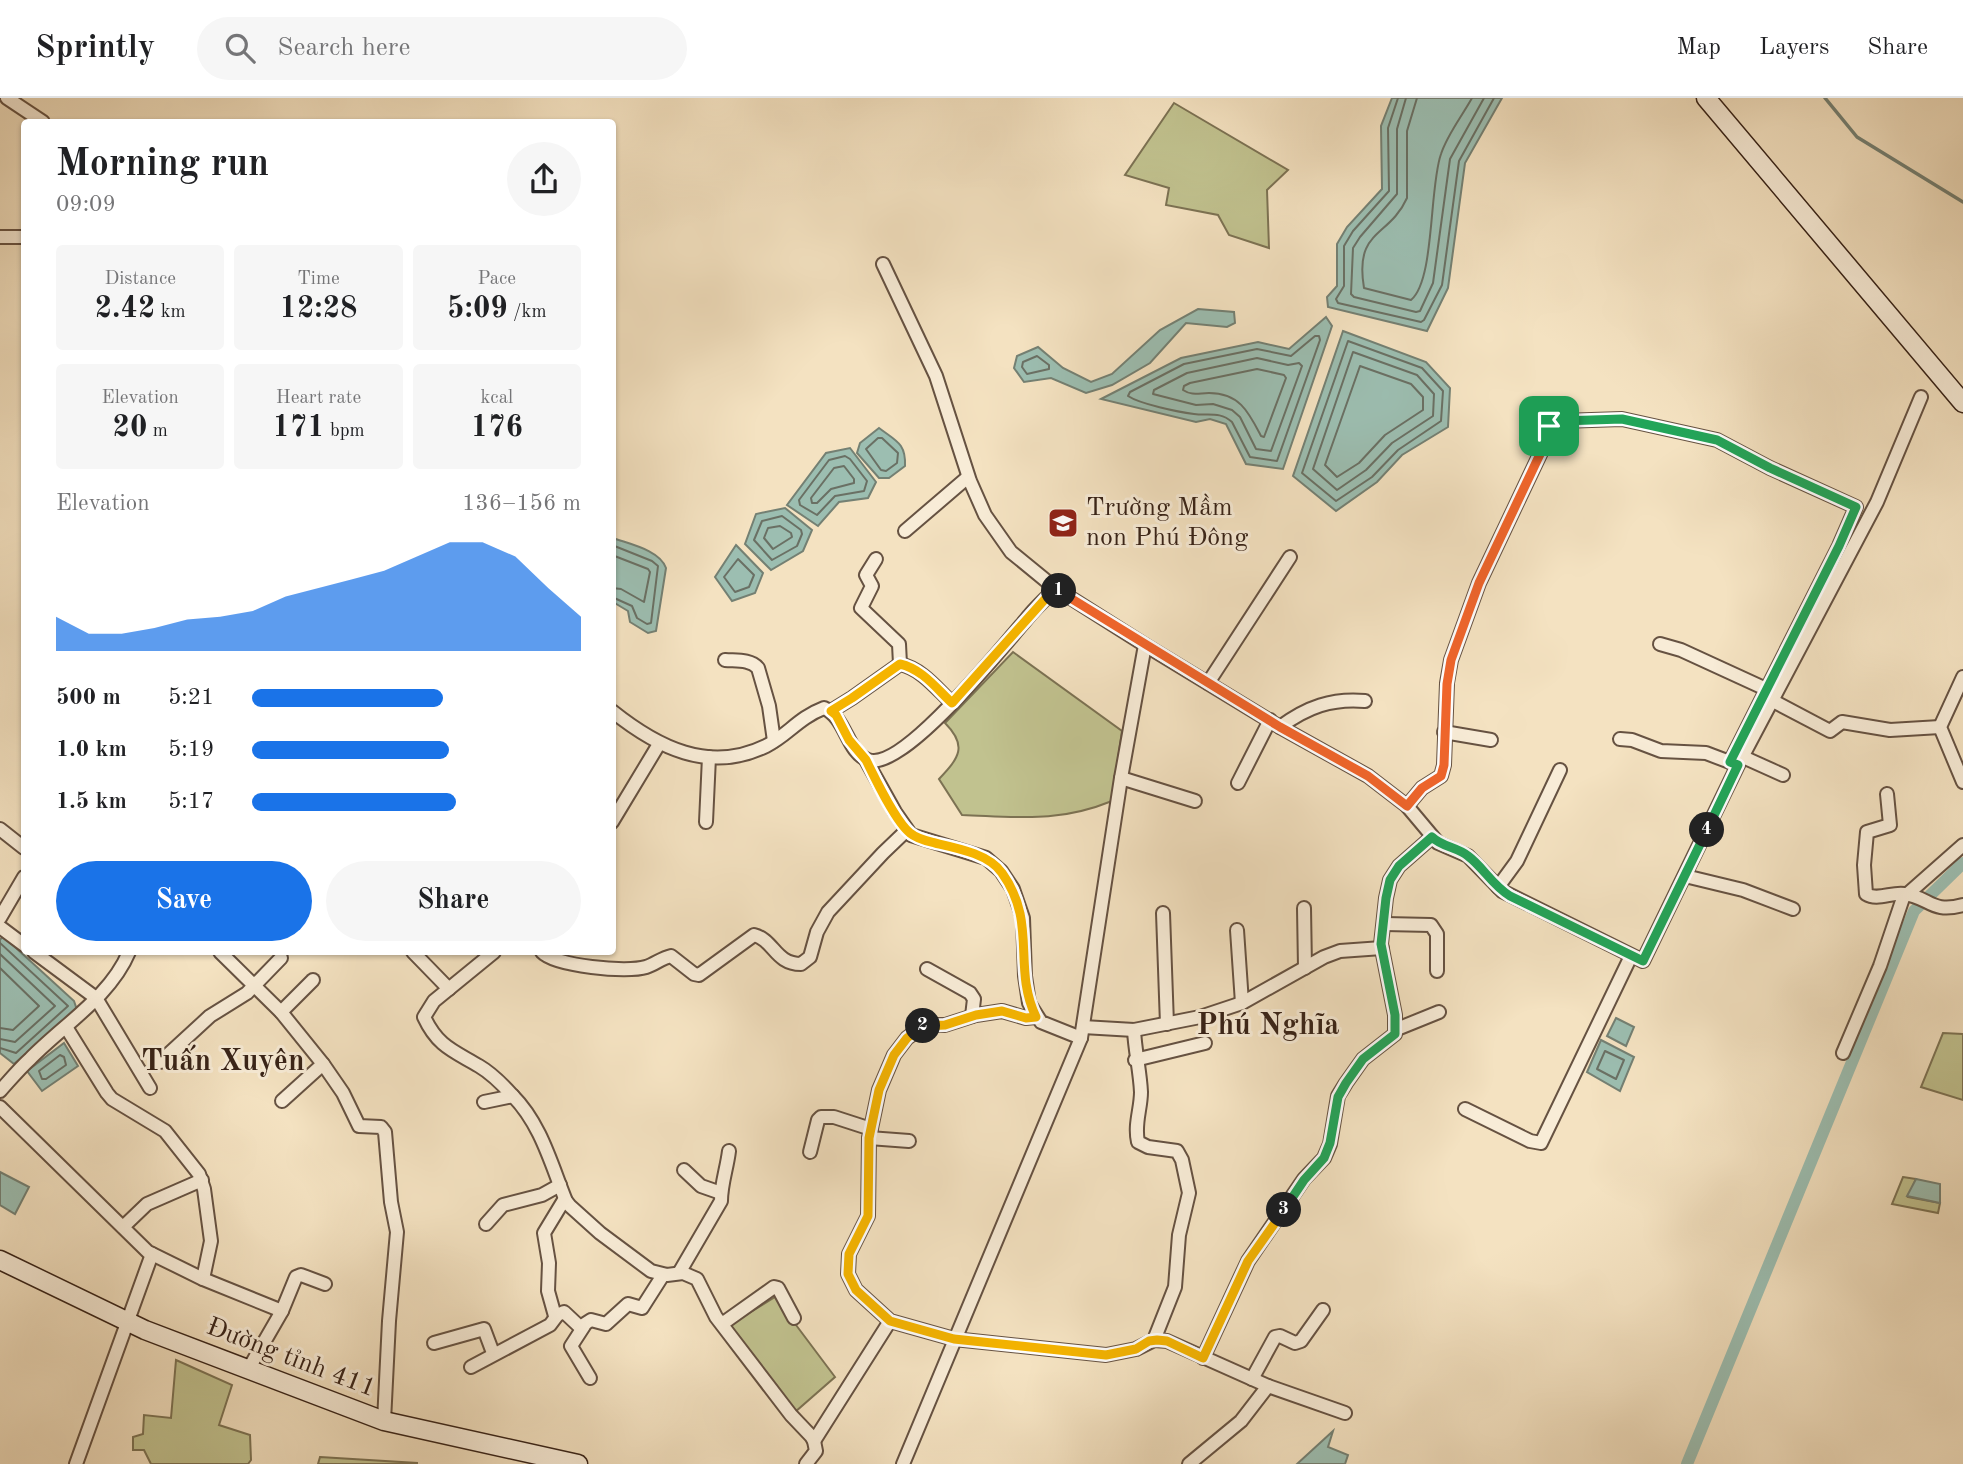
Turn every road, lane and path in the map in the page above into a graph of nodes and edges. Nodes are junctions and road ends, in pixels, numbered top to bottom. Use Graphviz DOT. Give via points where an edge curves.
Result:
graph roads {
  1 [pos="7,98"];
  2 [pos="1706,98"];
  3 [pos="38,119"];
  4 [pos="0,237"];
  5 [pos="21,237"];
  6 [pos="883,264"];
  7 [pos="1922,397"];
  8 [pos="1963,403"];
  9 [pos="968,477"];
  10 [pos="905,531"];
  11 [pos="1290,557"];
  12 [pos="876,559"];
  13 [pos="1055,588"];
  14 [pos="1660,644"];
  15 [pos="1145,645"];
  16 [pos="725,660"];
  17 [pos="900,664"];
  18 [pos="1963,677"];
  19 [pos="1208,683"];
  20 [pos="1766,689"];
  21 [pos="1365,701"];
  22 [pos="1773,701"];
  23 [pos="952,703"];
  24 [pos="831,711"];
  25 [pos="616,714"];
  26 [pos="1275,724"];
  27 [pos="1940,727"];
  28 [pos="1444,732"];
  29 [pos="1620,739"];
  30 [pos="1491,740"];
  31 [pos="774,741"];
  32 [pos="659,744"];
  33 [pos="709,757"];
  34 [pos="866,760"];
  35 [pos="1736,762"];
  36 [pos="1560,770"];
  37 [pos="1783,775"];
  38 [pos="1121,778"];
  39 [pos="1963,782"];
  40 [pos="1238,783"];
  41 [pos="1887,794"];
  42 [pos="1195,801"];
  43 [pos="1407,806"];
  44 [pos="616,815"];
  45 [pos="706,821"];
  46 [pos="0,828"];
  47 [pos="907,830"];
  48 [pos="1432,837"];
  49 [pos="1963,845"];
  50 [pos="21,846"];
  51 [pos="1685,876"];
  52 [pos="21,882"];
  53 [pos="1498,887"];
  54 [pos="1905,894"];
  55 [pos="1963,905"];
  56 [pos="1304,908"];
  57 [pos="1793,909"];
  58 [pos="1163,912"];
  59 [pos="0,918"];
  60 [pos="1385,924"];
  61 [pos="0,927"];
  62 [pos="1237,930"];
  63 [pos="21,943"];
  64 [pos="1382,948"];
  65 [pos="38,955"];
  66 [pos="128,955"];
  67 [pos="223,955"];
  68 [pos="416,955"];
  69 [pos="490,955"];
  70 [pos="544,955"];
  71 [pos="1631,956"];
  72 [pos="281,958"];
  73 [pos="1306,968"];
  74 [pos="927,969"];
  75 [pos="1437,971"];
  76 [pos="313,980"];
  77 [pos="254,987"];
  78 [pos="449,989"];
  79 [pos="96,998"];
  80 [pos="1242,1003"];
  81 [pos="281,1012"];
  82 [pos="1439,1012"];
  83 [pos="972,1016"];
  84 [pos="1036,1017"];
  85 [pos="1167,1024"];
  86 [pos="66,1027"];
  87 [pos="1397,1029"];
  88 [pos="1134,1030"];
  89 [pos="1082,1033"];
  90 [pos="1205,1043"];
  91 [pos="1843,1054"];
  92 [pos="1135,1060"];
  93 [pos="160,1062"];
  94 [pos="323,1064"];
  95 [pos="150,1088"];
  96 [pos="0,1091"];
  97 [pos="513,1096"];
  98 [pos="282,1101"];
  99 [pos="484,1102"];
  100 [pos="0,1107"];
  101 [pos="1465,1109"];
  102 [pos="870,1134"];
  103 [pos="909,1141"];
  104 [pos="729,1150"];
  105 [pos="810,1152"];
  106 [pos="684,1170"];
  107 [pos="202,1180"];
  108 [pos="560,1185"];
  109 [pos="721,1193"];
  110 [pos="566,1201"];
  111 [pos="486,1224"];
  112 [pos="122,1227"];
  113 [pos="152,1254"];
  114 [pos="0,1260"];
  115 [pos="679,1273"];
  116 [pos="663,1275"];
  117 [pos="203,1279"];
  118 [pos="324,1284"];
  119 [pos="1323,1310"];
  120 [pos="282,1311"];
  121 [pos="556,1317"];
  122 [pos="794,1318"];
  123 [pos="890,1321"];
  124 [pos="127,1322"];
  125 [pos="722,1324"];
  126 [pos="583,1325"];
  127 [pos="954,1339"];
  128 [pos="1154,1340"];
  129 [pos="434,1343"];
  130 [pos="493,1353"];
  131 [pos="1203,1358"];
  132 [pos="471,1367"];
  133 [pos="248,1370"];
  134 [pos="590,1378"];
  135 [pos="1252,1380"];
  136 [pos="1268,1386"];
  137 [pos="1339,1412"];
  138 [pos="384,1421"];
  139 [pos="814,1441"];
  140 [pos="76,1464"];
  141 [pos="578,1464"];
  142 [pos="806,1464"];
  143 [pos="903,1464"];
  144 [pos="1189,1464"];
  1 -- 3 [label="street"];
  2 -- 8 [label="main road"];
  4 -- 5 [label="street"];
  6 -- 9 [label="street" via="936,376"];
  7 -- 22 [label="street" via="1877,502"];
  9 -- 10 [label="street"];
  9 -- 13 [label="street" via="1003,543"];
  11 -- 19 [label="street"];
  12 -- 17 [label="street" via="866,575 872,586 862,608 899,644"];
  13 -- 15 [label="street"];
  13 -- 23 [label="street"];
  14 -- 20 [label="street"];
  15 -- 19 [label="street"];
  15 -- 38 [label="street"];
  16 -- 31 [label="street" via="754,663 758,668"];
  17 -- 23 [label="street" via="922,674"];
  17 -- 24 [label="street"];
  18 -- 27 [label="street"];
  19 -- 26 [label="street"];
  20 -- 28 [label="street" via="1856,507 1717,440 1622,419 1561,421 1549,426 1479,583 1448,672"];
  20 -- 35 [label="street"];
  21 -- 26 [label="street" via="1329,702"];
  22 -- 27 [label="street" via="1830,731 1842,722 1890,730"];
  22 -- 35 [label="street"];
  23 -- 34 [label="street" via="885,760"];
  24 -- 31 [label="street" via="824,708 807,715"];
  24 -- 34 [label="street"];
  25 -- 32 [label="street"];
  26 -- 40 [label="street"];
  26 -- 43 [label="street" via="1368,776"];
  27 -- 39 [label="street"];
  28 -- 30 [label="street"];
  28 -- 43 [label="street" via="1441,776 1422,788"];
  29 -- 35 [label="street" via="1661,751 1706,753"];
  31 -- 33 [label="street" via="745,755"];
  32 -- 33 [label="street"];
  32 -- 44 [label="street"];
  33 -- 45 [label="street"];
  34 -- 47 [label="street"];
  35 -- 37 [label="street"];
  35 -- 51 [label="street"];
  36 -- 53 [label="street" via="1517,861"];
  38 -- 42 [label="street"];
  38 -- 89 [label="street"];
  41 -- 54 [label="street" via="1890,825 1867,835 1866,894"];
  43 -- 48 [label="street"];
  46 -- 50 [label="street"];
  47 -- 70 [label="street" via="828,912 810,957 802,964 786,961 754,935 699,975 671,956 644,968 578,967"];
  47 -- 84 [label="street" via="926,841 986,858 1001,870 1023,918 1027,994"];
  48 -- 53 [label="street" via="1468,856"];
  48 -- 60 [label="street" via="1390,880"];
  49 -- 54 [label="street"];
  51 -- 57 [label="street"];
  51 -- 71 [label="street" via="1643,961"];
  52 -- 59 [label="street"];
  53 -- 71 [label="street"];
  54 -- 55 [label="street" via="1946,909"];
  54 -- 91 [label="street" via="1881,966"];
  56 -- 73 [label="street"];
  58 -- 85 [label="street"];
  60 -- 64 [label="street"];
  60 -- 75 [label="street" via="1431,925 1437,934"];
  61 -- 63 [label="street"];
  62 -- 80 [label="street"];
  64 -- 73 [label="street" via="1340,951"];
  64 -- 87 [label="street"];
  65 -- 79 [label="street"];
  66 -- 79 [label="street"];
  67 -- 77 [label="street"];
  68 -- 78 [label="street"];
  69 -- 78 [label="street"];
  71 -- 101 [label="street" via="1541,1143"];
  72 -- 77 [label="street"];
  73 -- 80 [label="street"];
  74 -- 83 [label="street" via="966,989 974,999"];
  76 -- 81 [label="street"];
  77 -- 81 [label="street"];
  77 -- 93 [label="street" via="210,1016"];
  78 -- 97 [label="street" via="424,1017 430,1029 449,1051 482,1068"];
  79 -- 86 [label="street"];
  79 -- 95 [label="street"];
  80 -- 85 [label="street"];
  81 -- 94 [label="street"];
  82 -- 87 [label="street"];
  83 -- 84 [label="street" via="1002,1011"];
  83 -- 102 [label="street" via="945,1025 925,1025 907,1038 879,1090"];
  84 -- 89 [label="street" via="1047,1025"];
  85 -- 88 [label="street"];
  86 -- 96 [label="street"];
  86 -- 107 [label="street" via="107,1093 165,1131"];
  87 -- 131 [label="street" via="1363,1059 1346,1083 1338,1097 1324,1158 1248,1261"];
  88 -- 89 [label="street"];
  88 -- 92 [label="street"];
  89 -- 127 [label="street"];
  90 -- 92 [label="street"];
  92 -- 128 [label="street" via="1141,1095 1138,1142 1177,1151 1188,1186 1175,1287"];
  94 -- 98 [label="street"];
  94 -- 138 [label="street" via="359,1126 381,1127 385,1132 397,1232"];
  97 -- 99 [label="street"];
  97 -- 108 [label="street" via="535,1122"];
  100 -- 112 [label="street"];
  102 -- 103 [label="street"];
  102 -- 105 [label="street" via="834,1117 821,1117"];
  102 -- 123 [label="street" via="868,1216 849,1254 848,1274 856,1290"];
  104 -- 109 [label="street"];
  106 -- 109 [label="street" via="701,1186"];
  107 -- 112 [label="street" via="147,1204"];
  107 -- 117 [label="street" via="211,1241"];
  108 -- 110 [label="street"];
  108 -- 111 [label="street" via="503,1205"];
  109 -- 115 [label="street" via="717,1211"];
  110 -- 116 [label="street" via="615,1245"];
  110 -- 121 [label="street" via="544,1233 548,1291"];
  112 -- 113 [label="street"];
  113 -- 117 [label="street"];
  113 -- 124 [label="street"];
  114 -- 124 [label="main road, Đường tỉnh 411"];
  115 -- 116 [label="street"];
  115 -- 125 [label="street" via="697,1279"];
  116 -- 126 [label="street" via="642,1308 628,1304 606,1324 592,1320"];
  117 -- 120 [label="street"];
  118 -- 120 [label="street" via="298,1275"];
  119 -- 135 [label="street" via="1301,1342 1275,1337"];
  120 -- 133 [label="street"];
  121 -- 126 [label="street" via="564,1312 577,1326"];
  121 -- 130 [label="street" via="550,1325"];
  122 -- 125 [label="street" via="774,1287"];
  123 -- 127 [label="street"];
  123 -- 139 [label="street"];
  124 -- 133 [label="main road, Đường tỉnh 411"];
  124 -- 140 [label="street"];
  125 -- 139 [label="street"];
  126 -- 134 [label="street" via="571,1346"];
  127 -- 128 [label="street" via="1106,1355"];
  127 -- 143 [label="street"];
  128 -- 131 [label="street" via="1167,1341"];
  129 -- 130 [label="street" via="484,1329"];
  130 -- 132 [label="street"];
  131 -- 135 [label="street"];
  133 -- 138 [label="main road, Đường tỉnh 411"];
  135 -- 136 [label="street"];
  136 -- 137 [label="street"];
  136 -- 144 [label="street" via="1241,1421"];
  138 -- 141 [label="main road, Đường tỉnh 411"];
  139 -- 142 [label="street" via="816,1451"];
}
